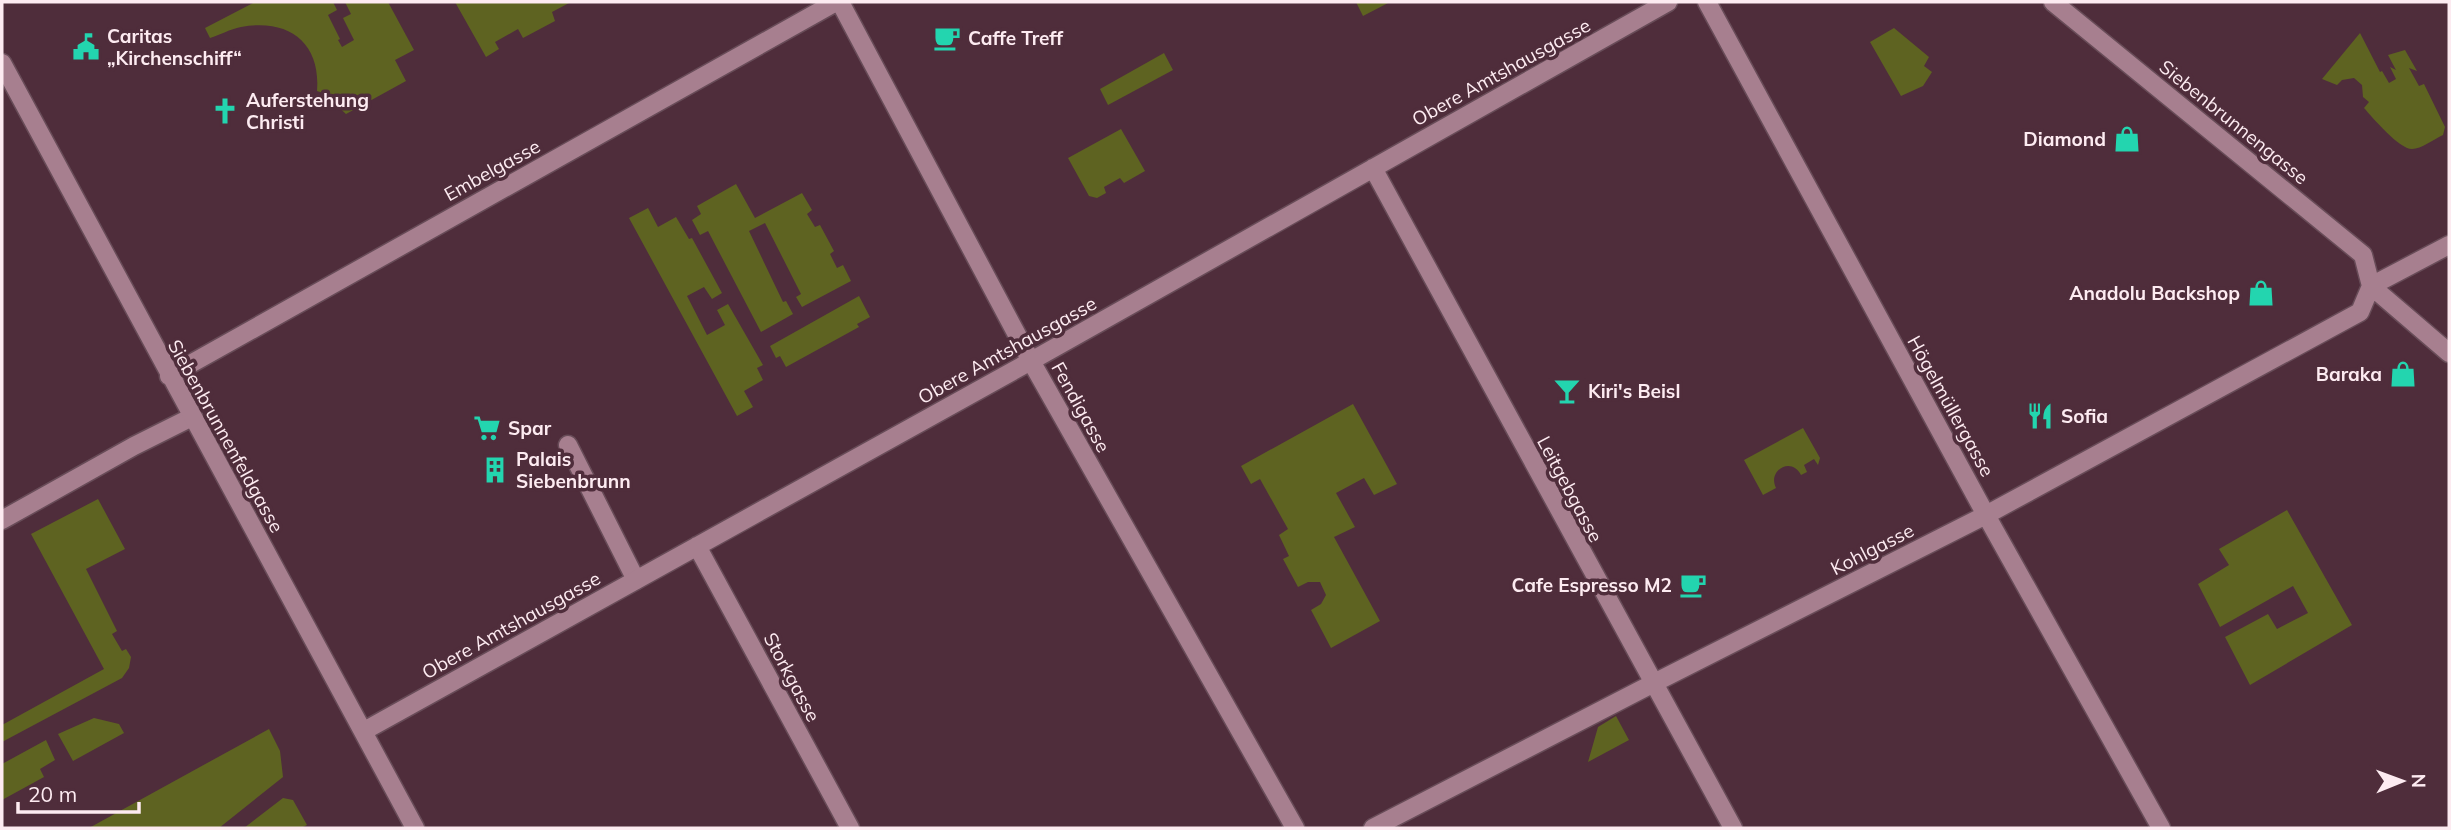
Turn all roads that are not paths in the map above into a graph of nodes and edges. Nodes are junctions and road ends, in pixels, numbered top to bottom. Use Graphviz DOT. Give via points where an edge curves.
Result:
graph roads {
  1 [pos="838,2"];
  2 [pos="1668,2"];
  3 [pos="1707,2"];
  4 [pos="2053,2"];
  5 [pos="2,62"];
  6 [pos="1373,168"];
  7 [pos="2449,245"];
  8 [pos="2371,286"];
  9 [pos="2449,353"];
  10 [pos="1031,361"];
  11 [pos="169,376"];
  12 [pos="191,417"];
  13 [pos="568,445"];
  14 [pos="1986,515"];
  15 [pos="2,520"];
  16 [pos="697,546"];
  17 [pos="636,580"];
  18 [pos="1652,684"];
  19 [pos="364,731"];
  20 [pos="415,828"];
  21 [pos="850,828"];
  22 [pos="1295,828"];
  23 [pos="1373,828"];
  24 [pos="1732,828"];
  25 [pos="2161,828"];
  1 -- 10 [label="street, Fendigasse"];
  1 -- 11 [label="street, Embelgasse"];
  2 -- 6 [label="street, Obere Amtshausgasse"];
  3 -- 14 [label="street, Högelmüllergasse"];
  4 -- 8 [label="street, Siebenbrunnengasse" via="2364,255"];
  5 -- 11 [label="street, Siebenbrunnenfeldgasse"];
  6 -- 10 [label="street, Obere Amtshausgasse"];
  6 -- 18 [label="street, Leitgebgasse"];
  7 -- 8 [label="street"];
  8 -- 9 [label="street"];
  8 -- 14 [label="street, Kohlgasse" via="2360,312"];
  10 -- 16 [label="street, Obere Amtshausgasse"];
  10 -- 22 [label="street, Fendigasse"];
  11 -- 12 [label="street, Siebenbrunnenfeldgasse"];
  12 -- 15 [label="street"];
  12 -- 19 [label="street, Siebenbrunnenfeldgasse"];
  13 -- 17 [label="street"];
  14 -- 18 [label="street, Kohlgasse"];
  14 -- 25 [label="street, Högelmüllergasse"];
  16 -- 17 [label="street, Obere Amtshausgasse"];
  16 -- 21 [label="street, Storkgasse"];
  17 -- 19 [label="street, Obere Amtshausgasse"];
  18 -- 23 [label="street, Kohlgasse"];
  18 -- 24 [label="street, Leitgebgasse"];
  19 -- 20 [label="street, Siebenbrunnenfeldgasse"];
}
